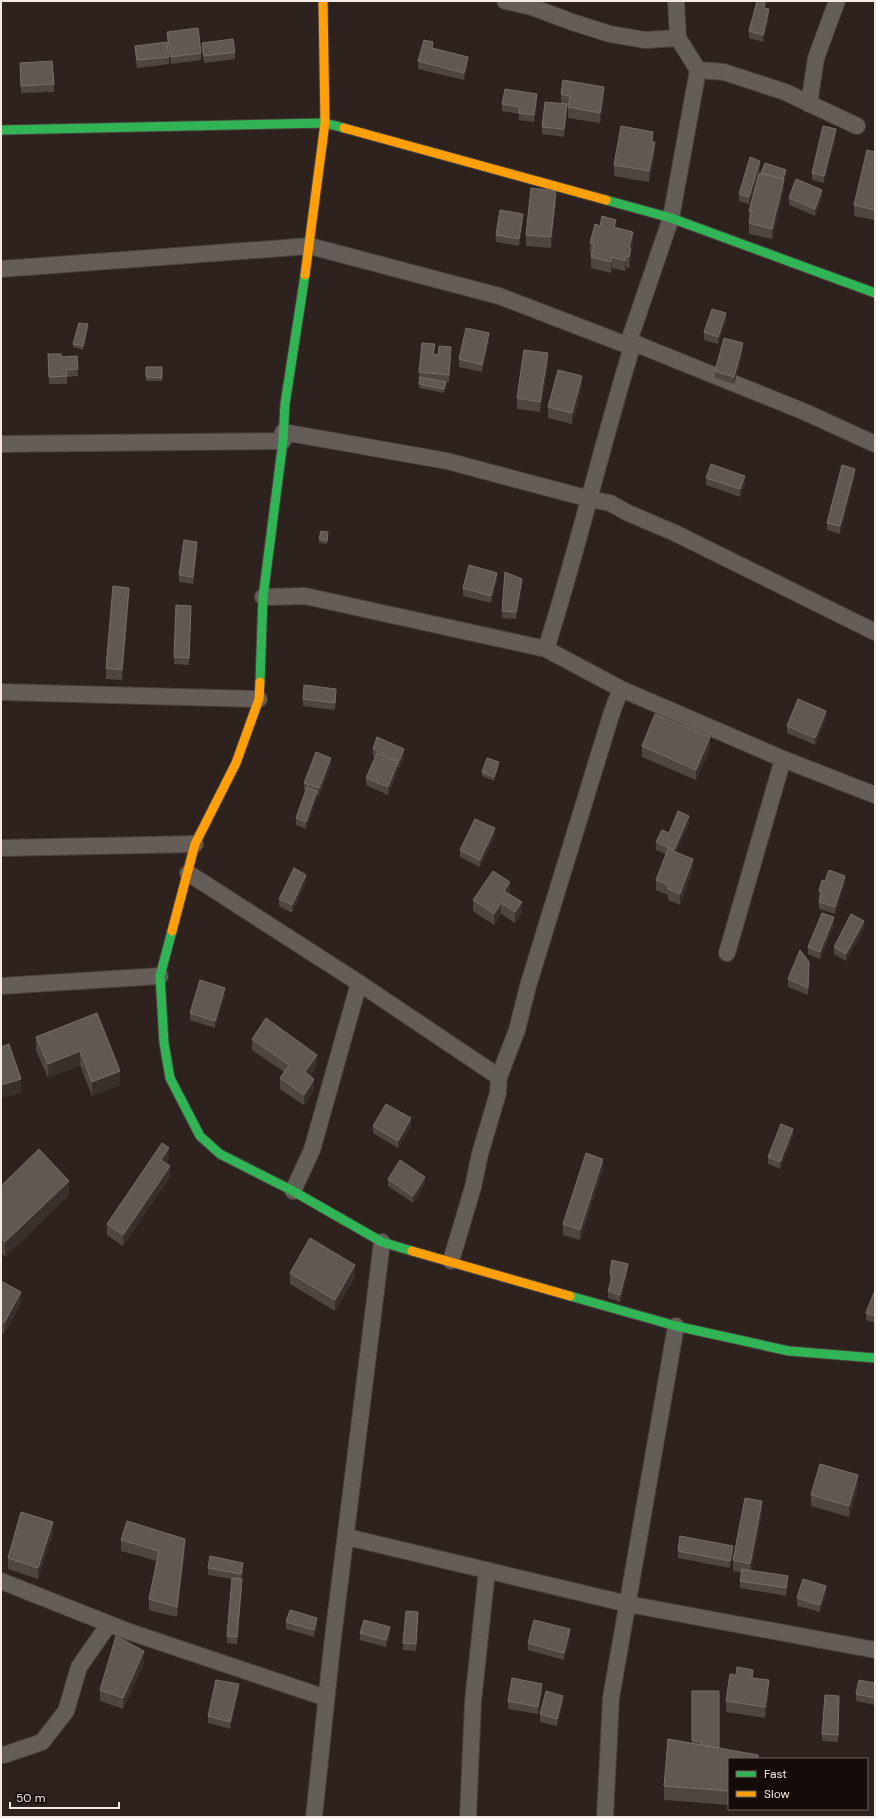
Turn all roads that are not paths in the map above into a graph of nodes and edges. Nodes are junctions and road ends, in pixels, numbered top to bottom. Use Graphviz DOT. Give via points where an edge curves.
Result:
graph roads {
  1 [pos="323,1"];
  2 [pos="505,1"];
  3 [pos="676,1"];
  4 [pos="837,1"];
  5 [pos="678,38"];
  6 [pos="698,70"];
  7 [pos="810,104"];
  8 [pos="325,123"];
  9 [pos="856,126"];
  10 [pos="1,130"];
  11 [pos="671,218"];
  12 [pos="310,246"];
  13 [pos="1,269"];
  14 [pos="875,293"];
  15 [pos="630,344"];
  16 [pos="283,437"];
  17 [pos="1,444"];
  18 [pos="875,444"];
  19 [pos="590,499"];
  20 [pos="263,597"];
  21 [pos="875,632"];
  22 [pos="546,649"];
  23 [pos="621,689"];
  24 [pos="1,692"];
  25 [pos="259,699"];
  26 [pos="783,759"];
  27 [pos="875,795"];
  28 [pos="195,844"];
  29 [pos="1,848"];
  30 [pos="188,873"];
  31 [pos="727,953"];
  32 [pos="160,976"];
  33 [pos="359,983"];
  34 [pos="1,986"];
  35 [pos="499,1077"];
  36 [pos="292,1191"];
  37 [pos="382,1242"];
  38 [pos="451,1261"];
  39 [pos="676,1326"];
  40 [pos="875,1358"];
  41 [pos="347,1537"];
  42 [pos="487,1570"];
  43 [pos="1,1581"];
  44 [pos="628,1604"];
  45 [pos="109,1624"];
  46 [pos="875,1650"];
  47 [pos="326,1698"];
  48 [pos="1,1754"];
  49 [pos="314,1817"];
  50 [pos="468,1817"];
  51 [pos="605,1817"];
  1 -- 8 [label="street"];
  2 -- 5 [label="street" via="532,7 610,34 645,40"];
  3 -- 5 [label="street"];
  4 -- 7 [label="street" via="816,58"];
  5 -- 6 [label="street"];
  6 -- 7 [label="street" via="724,72 785,92"];
  6 -- 11 [label="street"];
  7 -- 9 [label="street"];
  8 -- 10 [label="street"];
  8 -- 11 [label="street"];
  8 -- 12 [label="street"];
  11 -- 14 [label="street"];
  11 -- 15 [label="street"];
  12 -- 13 [label="street"];
  12 -- 15 [label="street" via="499,296"];
  12 -- 16 [label="street" via="285,404"];
  15 -- 18 [label="street" via="805,412"];
  15 -- 19 [label="street"];
  16 -- 17 [label="street"];
  16 -- 19 [label="street" via="447,461"];
  16 -- 20 [label="street"];
  19 -- 21 [label="street" via="610,503 675,533"];
  19 -- 22 [label="street"];
  20 -- 22 [label="street" via="305,596"];
  20 -- 25 [label="street"];
  22 -- 23 [label="street"];
  23 -- 26 [label="street"];
  23 -- 35 [label="street" via="528,986 517,1030"];
  24 -- 25 [label="street"];
  25 -- 28 [label="street" via="236,763"];
  26 -- 27 [label="street"];
  26 -- 31 [label="street"];
  28 -- 29 [label="street"];
  28 -- 30 [label="street"];
  30 -- 32 [label="street"];
  30 -- 33 [label="street"];
  32 -- 34 [label="street"];
  32 -- 36 [label="street" via="164,1043 170,1078 200,1136 220,1154"];
  33 -- 35 [label="street"];
  33 -- 36 [label="street" via="312,1150"];
  35 -- 38 [label="street" via="498,1093"];
  36 -- 37 [label="street"];
  37 -- 38 [label="street"];
  37 -- 41 [label="street"];
  38 -- 39 [label="street"];
  39 -- 40 [label="street" via="789,1351"];
  39 -- 44 [label="street"];
  41 -- 42 [label="street"];
  41 -- 47 [label="street"];
  42 -- 44 [label="street"];
  42 -- 50 [label="street" via="473,1702"];
  43 -- 45 [label="street"];
  44 -- 46 [label="street"];
  44 -- 51 [label="street" via="611,1698"];
  45 -- 47 [label="street"];
  45 -- 48 [label="street" via="78,1667 66,1712 42,1742"];
  47 -- 49 [label="street"];
}
